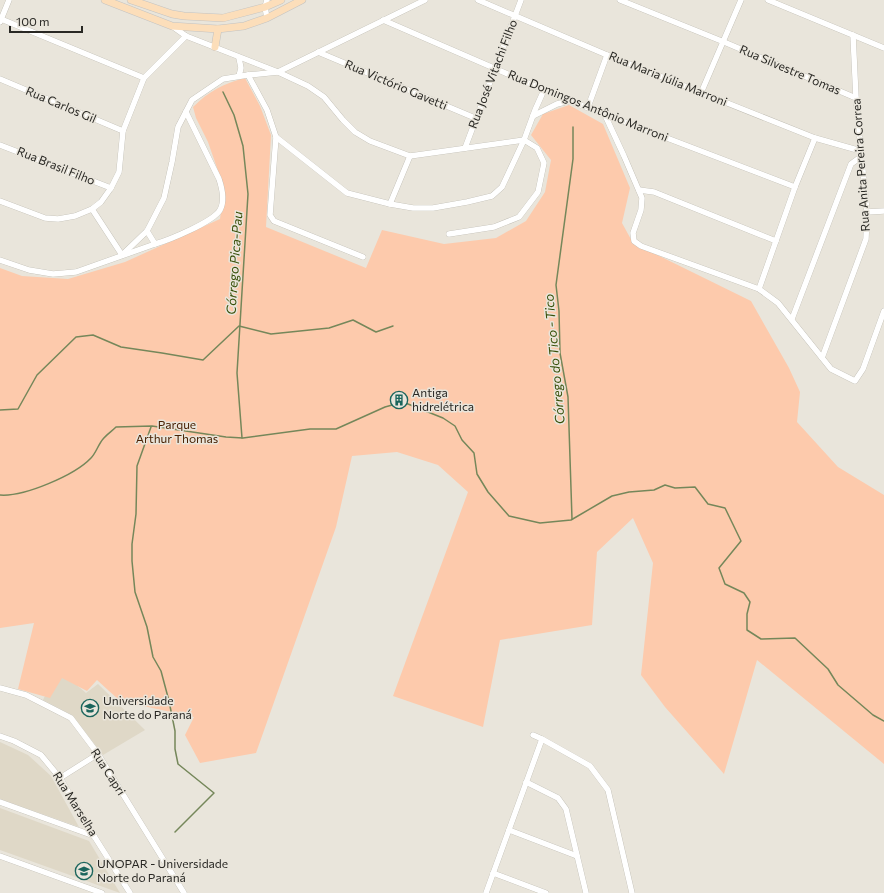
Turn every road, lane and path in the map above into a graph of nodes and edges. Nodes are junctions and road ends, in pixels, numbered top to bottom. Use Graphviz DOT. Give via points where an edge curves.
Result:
graph roads {
  1 [pos="9,0"];
  2 [pos="105,0"];
  3 [pos="131,0"];
  4 [pos="267,0"];
  5 [pos="281,0"];
  6 [pos="302,0"];
  7 [pos="425,0"];
  8 [pos="478,0"];
  9 [pos="521,0"];
  10 [pos="620,0"];
  11 [pos="741,0"];
  12 [pos="768,0"];
  13 [pos="265,7"];
  14 [pos="515,16"];
  15 [pos="267,18"];
  16 [pos="1,20"];
  17 [pos="383,20"];
  18 [pos="172,26"];
  19 [pos="218,29"];
  20 [pos="853,35"];
  21 [pos="186,36"];
  22 [pos="724,42"];
  23 [pos="215,47"];
  24 [pos="884,48"];
  25 [pos="318,52"];
  26 [pos="607,54"];
  27 [pos="240,58"];
  28 [pos="494,68"];
  29 [pos="278,72"];
  30 [pos="248,75"];
  31 [pos="239,76"];
  32 [pos="144,78"];
  33 [pos="0,79"];
  34 [pos="544,90"];
  35 [pos="702,93"];
  36 [pos="856,98"];
  37 [pos="570,101"];
  38 [pos="588,107"];
  39 [pos="186,112"];
  40 [pos="604,113"];
  41 [pos="533,116"];
  42 [pos="475,118"];
  43 [pos="123,131"];
  44 [pos="276,137"];
  45 [pos="815,138"];
  46 [pos="524,140"];
  47 [pos="0,145"];
  48 [pos="465,148"];
  49 [pos="861,153"];
  50 [pos="410,156"];
  51 [pos="795,187"];
  52 [pos="111,188"];
  53 [pos="639,190"];
  54 [pos="0,201"];
  55 [pos="390,204"];
  56 [pos="92,209"];
  57 [pos="884,211"];
  58 [pos="867,212"];
  59 [pos="147,231"];
  60 [pos="449,234"];
  61 [pos="776,241"];
  62 [pos="155,244"];
  63 [pos="122,255"];
  64 [pos="363,258"];
  65 [pos="0,260"];
  66 [pos="759,289"];
  67 [pos="884,311"];
  68 [pos="792,319"];
  69 [pos="822,358"];
  70 [pos="0,688"];
  71 [pos="533,735"];
  72 [pos="0,736"];
  73 [pos="542,739"];
  74 [pos="98,754"];
  75 [pos="60,778"];
  76 [pos="526,782"];
  77 [pos="0,802"];
  78 [pos="509,830"];
  79 [pos="94,836"];
  80 [pos="0,856"];
  81 [pos="577,856"];
  82 [pos="493,873"];
  83 [pos="85,890"];
  84 [pos="102,893"];
  85 [pos="130,893"];
  86 [pos="184,893"];
  87 [pos="486,893"];
  88 [pos="546,893"];
  89 [pos="586,893"];
  90 [pos="632,893"];
  1 -- 16 [label="street"];
  2 -- 18 [label="main road"];
  3 -- 13 [label="main road" via="184,16 223,18"];
  4 -- 13 [label="street"];
  5 -- 13 [label="main road"];
  6 -- 15 [label="main road"];
  7 -- 17 [label="street"];
  8 -- 14 [label="street, Rua Maria Júlia Marroni"];
  9 -- 14 [label="street, Rua José Vitachi Filho"];
  10 -- 22 [label="street, Rua Silvestre Tomas"];
  11 -- 22 [label="street"];
  12 -- 20 [label="street"];
  13 -- 15 [label="street"];
  14 -- 26 [label="street, Rua Maria Júlia Marroni"];
  14 -- 28 [label="street, Rua José Vitachi Filho"];
  15 -- 19 [label="main road" via="244,26"];
  16 -- 32 [label="street"];
  17 -- 25 [label="street"];
  17 -- 28 [label="street, Rua Domingos Antônio Marroni"];
  18 -- 19 [label="main road"];
  18 -- 21 [label="street"];
  19 -- 23 [label="main road"];
  20 -- 24 [label="street"];
  20 -- 36 [label="street, Rua Anita Pereira Correa"];
  21 -- 23 [label="street"];
  21 -- 32 [label="street"];
  22 -- 35 [label="street"];
  22 -- 36 [label="street, Rua Silvestre Tomas"];
  23 -- 27 [label="street"];
  25 -- 29 [label="street"];
  25 -- 42 [label="street, Rua Victório Gavetti"];
  26 -- 35 [label="street, Rua Maria Júlia Marroni"];
  26 -- 38 [label="street"];
  27 -- 29 [label="street"];
  27 -- 31 [label="street"];
  28 -- 34 [label="street, Rua Domingos Antônio Marroni"];
  28 -- 42 [label="street, Rua José Vitachi Filho"];
  29 -- 30 [label="street"];
  29 -- 50 [label="street" via="308,86 324,97 343,120 360,135"];
  30 -- 31 [label="street"];
  30 -- 44 [label="street" via="267,110"];
  31 -- 39 [label="street" via="223,79 192,100"];
  32 -- 43 [label="street"];
  33 -- 43 [label="street, Rua Carlos Gil"];
  34 -- 37 [label="street, Rua Domingos Antônio Marroni"];
  34 -- 41 [label="street"];
  35 -- 45 [label="street, Rua Maria Júlia Marroni"];
  36 -- 49 [label="street, Rua Anita Pereira Correa"];
  37 -- 38 [label="street, Rua Domingos Antônio Marroni"];
  37 -- 41 [label="street" via="557,104"];
  38 -- 40 [label="street, Rua Domingos Antônio Marroni"];
  39 -- 59 [label="street" via="178,127 164,198"];
  39 -- 62 [label="street" via="219,179 221,208 214,216 188,231"];
  40 -- 51 [label="street, Rua Domingos Antônio Marroni"];
  40 -- 53 [label="street"];
  41 -- 46 [label="street"];
  42 -- 48 [label="street, Rua José Vitachi Filho"];
  43 -- 52 [label="street" via="119,172"];
  44 -- 55 [label="street" via="347,193"];
  44 -- 64 [label="street" via="270,215 274,221"];
  45 -- 49 [label="street, Rua Maria Júlia Marroni"];
  45 -- 51 [label="street"];
  46 -- 48 [label="street"];
  46 -- 55 [label="street" via="502,187 492,196 433,208"];
  46 -- 60 [label="street" via="536,148 544,163 538,192 519,217 494,227"];
  47 -- 52 [label="street, Rua Brasil Filho"];
  48 -- 50 [label="street"];
  49 -- 58 [label="street, Rua Anita Pereira Correa"];
  49 -- 68 [label="street" via="851,164"];
  50 -- 55 [label="street"];
  51 -- 61 [label="street"];
  52 -- 56 [label="street"];
  53 -- 61 [label="street" via="654,192"];
  53 -- 66 [label="street" via="642,201 633,233 634,241 641,246"];
  54 -- 56 [label="street" via="45,218 75,216"];
  56 -- 63 [label="street"];
  57 -- 58 [label="street"];
  58 -- 69 [label="street, Rua Anita Pereira Correa" via="866,239"];
  59 -- 62 [label="street"];
  59 -- 63 [label="street"];
  61 -- 66 [label="street"];
  62 -- 63 [label="street"];
  63 -- 65 [label="street" via="76,272 53,274 29,270"];
  66 -- 68 [label="street" via="778,302"];
  67 -- 69 [label="street" via="863,369 855,381 830,370"];
  68 -- 69 [label="street"];
  70 -- 74 [label="street, Rua Capri" via="26,695 71,718"];
  71 -- 73 [label="street"];
  72 -- 75 [label="street, Rua Marselha" via="14,740 41,755"];
  73 -- 76 [label="street"];
  73 -- 90 [label="street" via="590,766 608,790"];
  74 -- 75 [label="street"];
  74 -- 86 [label="street, Rua Capri"];
  75 -- 79 [label="street, Rua Marselha"];
  76 -- 78 [label="street"];
  76 -- 81 [label="street" via="558,798 566,809"];
  77 -- 79 [label="street"];
  78 -- 81 [label="street"];
  78 -- 82 [label="street"];
  79 -- 85 [label="street, Rua Marselha"];
  80 -- 83 [label="street"];
  81 -- 89 [label="street"];
  82 -- 87 [label="street"];
  82 -- 88 [label="street"];
  83 -- 84 [label="street"];
}
